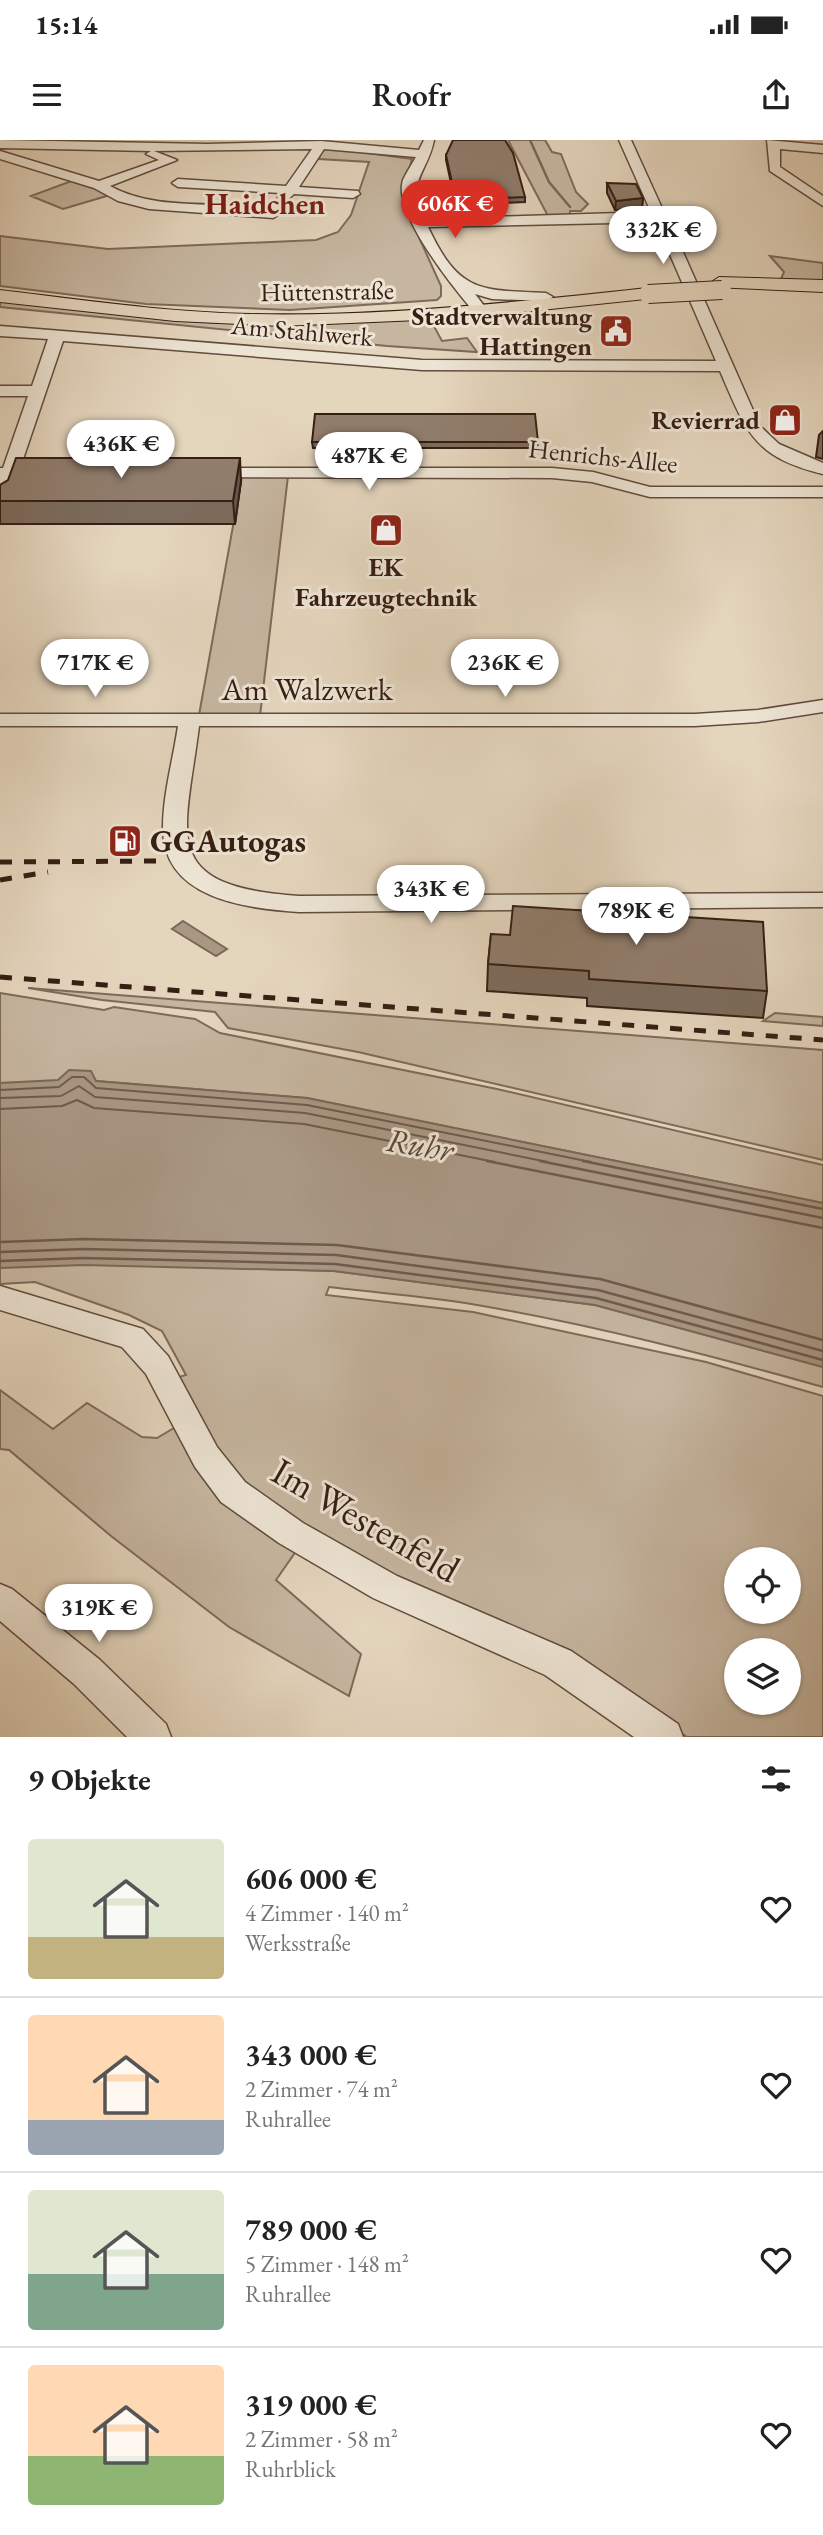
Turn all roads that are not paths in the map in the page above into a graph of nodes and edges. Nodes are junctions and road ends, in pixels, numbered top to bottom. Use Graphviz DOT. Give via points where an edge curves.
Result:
graph roads {
  1 [pos="429,140"];
  2 [pos="625,140"];
  3 [pos="773,142"];
  4 [pos="135,144"];
  5 [pos="0,145"];
  6 [pos="321,145"];
  7 [pos="823,149"];
  8 [pos="194,153"];
  9 [pos="0,155"];
  10 [pos="422,156"];
  11 [pos="171,160"];
  12 [pos="178,183"];
  13 [pos="99,185"];
  14 [pos="290,190"];
  15 [pos="353,194"];
  16 [pos="823,202"];
  17 [pos="272,214"];
  18 [pos="646,219"];
  19 [pos="424,222"];
  20 [pos="262,227"];
  21 [pos="672,243"];
  22 [pos="458,284"];
  23 [pos="720,286"];
  24 [pos="823,286"];
  25 [pos="0,290"];
  26 [pos="646,291"];
  27 [pos="823,293"];
  28 [pos="0,296"];
  29 [pos="546,297"];
  30 [pos="472,308"];
  31 [pos="0,331"];
  32 [pos="57,336"];
  33 [pos="726,366"];
  34 [pos="0,391"];
  35 [pos="37,391"];
  36 [pos="823,469"];
  37 [pos="5,473"];
  38 [pos="187,473"];
  39 [pos="63,474"];
  40 [pos="823,492"];
  41 [pos="0,502"];
  42 [pos="823,706"];
  43 [pos="0,720"];
  44 [pos="189,720"];
  45 [pos="823,900"];
  46 [pos="0,1298"];
  47 [pos="0,1600"];
  48 [pos="153,1737"];
  49 [pos="665,1737"];
  1 -- 10 [label="street"];
  2 -- 18 [label="street"];
  3 -- 7 [label="street"];
  3 -- 16 [label="street" via="774,168"];
  4 -- 5 [label="street"];
  4 -- 6 [label="street"];
  4 -- 11 [label="street" via="142,151"];
  6 -- 10 [label="street"];
  6 -- 14 [label="street"];
  8 -- 11 [label="street"];
  9 -- 13 [label="street"];
  10 -- 19 [label="street" via="409,183 410,200"];
  11 -- 13 [label="street"];
  12 -- 14 [label="street"];
  13 -- 17 [label="street" via="149,205"];
  14 -- 15 [label="street"];
  14 -- 17 [label="street"];
  17 -- 20 [label="street"];
  18 -- 19 [label="street"];
  18 -- 21 [label="street"];
  18 -- 21 [label="street" via="666,222"];
  19 -- 22 [label="street" via="429,244"];
  21 -- 33 [label="street"];
  22 -- 29 [label="street" via="492,295"];
  22 -- 30 [label="street" via="454,289"];
  23 -- 24 [label="main road, Hüttenstraße"];
  23 -- 26 [label="main road, Hüttenstraße, bridge"];
  23 -- 27 [label="main road, Hüttenstraße"];
  25 -- 30 [label="main road, Hüttenstraße" via="160,308 243,312"];
  26 -- 29 [label="main road, Hüttenstraße"];
  26 -- 30 [label="main road, Hüttenstraße"];
  28 -- 30 [label="main road, Hüttenstraße" via="241,319 375,317"];
  29 -- 30 [label="main road, Hüttenstraße"];
  31 -- 32 [label="street, Am Stahlwerk"];
  32 -- 33 [label="street, Am Stahlwerk" via="422,365"];
  32 -- 35 [label="street"];
  33 -- 36 [label="street" via="757,434 781,452"];
  34 -- 35 [label="street"];
  35 -- 37 [label="street"];
  37 -- 39 [label="street"];
  37 -- 41 [label="street"];
  38 -- 40 [label="street, Henrichs-Allee" via="552,473 593,477 650,492"];
  42 -- 44 [label="street, Am Walzwerk" via="695,720"];
  43 -- 44 [label="street, Am Walzwerk"];
  44 -- 45 [label="street" via="174,831 176,851 191,874 236,897 299,904"];
  46 -- 49 [label="street, Im Westenfeld" via="132,1338 157,1365 206,1457 233,1492 291,1533 385,1587 558,1663"];
  47 -- 48 [label="street" via="87,1672"];
}
